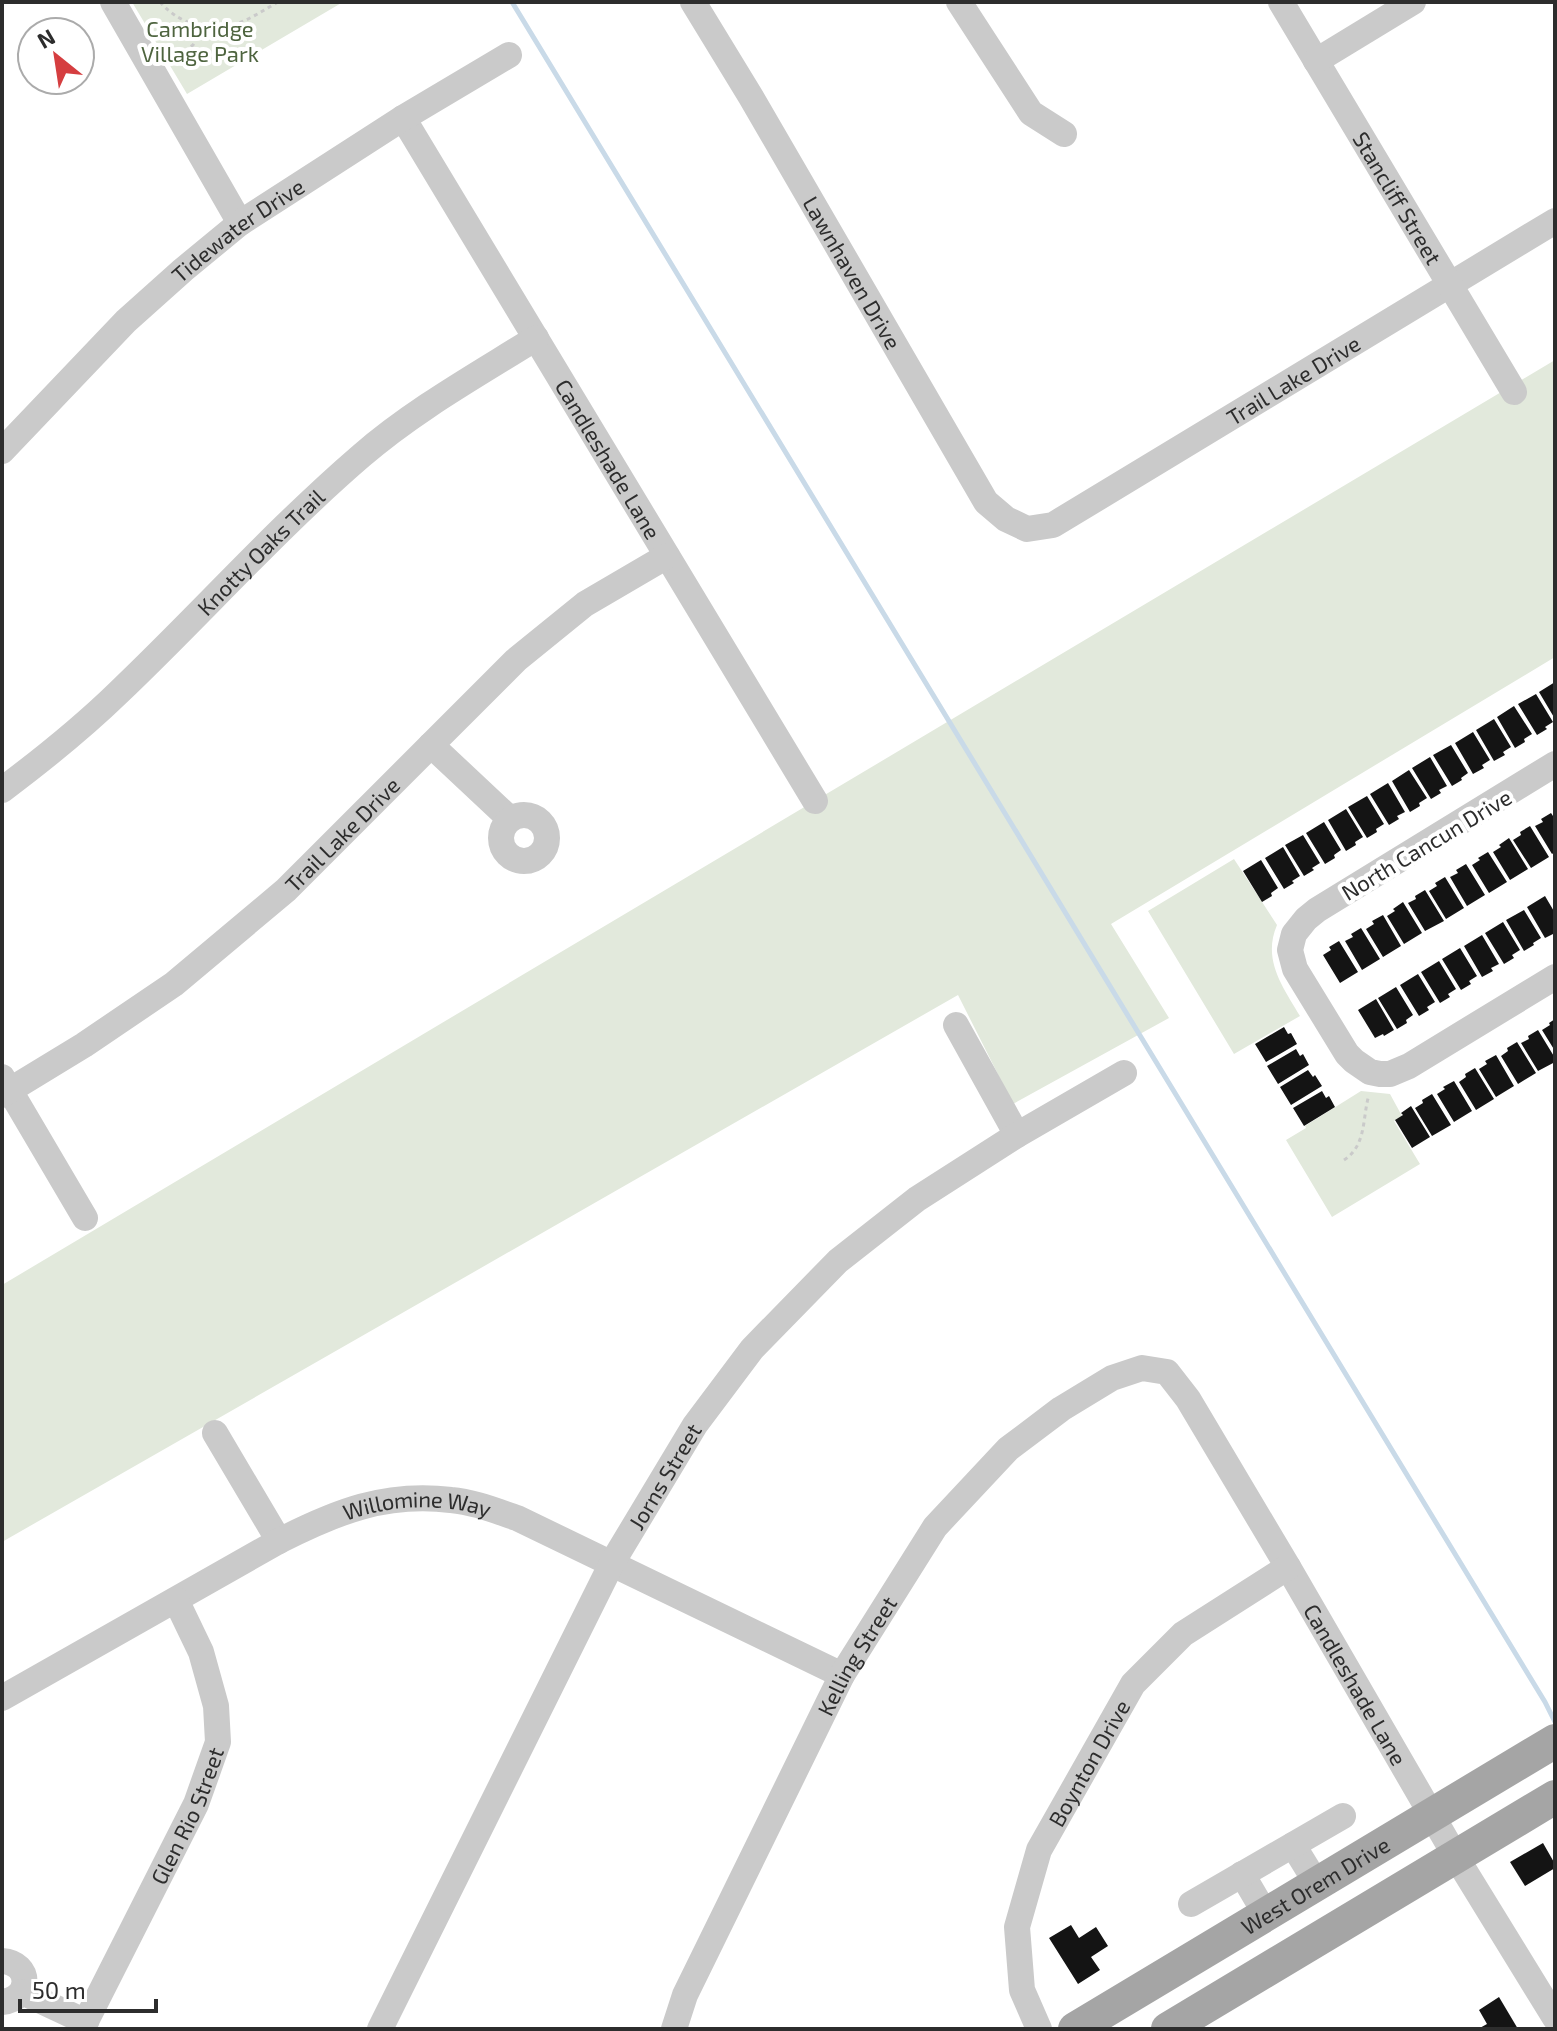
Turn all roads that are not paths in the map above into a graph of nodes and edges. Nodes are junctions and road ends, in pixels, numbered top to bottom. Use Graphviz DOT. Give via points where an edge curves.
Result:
graph roads {
  1 [pos="113,2"];
  2 [pos="693,2"];
  3 [pos="959,2"];
  4 [pos="1281,2"];
  5 [pos="1413,2"];
  6 [pos="509,55"];
  7 [pos="1316,61"];
  8 [pos="403,118"];
  9 [pos="1064,134"];
  10 [pos="1555,221"];
  11 [pos="240,223"];
  12 [pos="1450,285"];
  13 [pos="536,338"];
  14 [pos="1514,392"];
  15 [pos="2,451"];
  16 [pos="1027,529"];
  17 [pos="667,556"];
  18 [pos="431,745"];
  19 [pos="1555,764"];
  20 [pos="2,790"];
  21 [pos="815,801"];
  22 [pos="510,819"];
  23 [pos="1555,977"];
  24 [pos="956,1025"];
  25 [pos="1124,1073"];
  26 [pos="5,1088"];
  27 [pos="1017,1135"];
  28 [pos="85,1218"];
  29 [pos="1142,1368"];
  30 [pos="215,1433"];
  31 [pos="279,1541"];
  32 [pos="612,1563"];
  33 [pos="1288,1567"];
  34 [pos="176,1600"];
  35 [pos="842,1675"];
  36 [pos="2,1698"];
  37 [pos="1554,1742"];
  38 [pos="1555,1797"];
  39 [pos="1432,1815"];
  40 [pos="1343,1816"];
  41 [pos="1293,1845"];
  42 [pos="1456,1857"];
  43 [pos="1242,1874"];
  44 [pos="1317,1884"];
  45 [pos="1191,1904"];
  46 [pos="1266,1915"];
  47 [pos="2,1961"];
  48 [pos="1188,1961"];
  49 [pos="12,1997"];
  50 [pos="1211,2003"];
  51 [pos="1555,2018"];
  52 [pos="84,2026"];
  53 [pos="380,2029"];
  54 [pos="674,2029"];
  55 [pos="1039,2029"];
  56 [pos="1075,2029"];
  57 [pos="1168,2029"];
  1 -- 11 [label="street"];
  2 -- 16 [label="street, Lawnhaven Drive" via="986,502"];
  3 -- 9 [label="street" via="1031,113"];
  4 -- 7 [label="street, Stancliff Street"];
  5 -- 7 [label="street"];
  6 -- 8 [label="street, Tidewater Drive"];
  7 -- 12 [label="street, Stancliff Street"];
  8 -- 11 [label="street, Tidewater Drive"];
  8 -- 13 [label="street, Candleshade Lane"];
  10 -- 12 [label="street, Trail Lake Drive"];
  11 -- 15 [label="street, Tidewater Drive" via="126,321"];
  12 -- 14 [label="street, Stancliff Street"];
  12 -- 16 [label="street, Trail Lake Drive" via="1053,525"];
  13 -- 17 [label="street, Candleshade Lane"];
  13 -- 20 [label="street, Knotty Oaks Trail" via="363,454 117,695"];
  17 -- 18 [label="street, Trail Lake Drive" via="585,604 516,660"];
  17 -- 21 [label="street, Candleshade Lane"];
  18 -- 22 [label="street"];
  18 -- 26 [label="street, Trail Lake Drive" via="230,939 84,1045"];
  19 -- 23 [label="street, North Cancun Drive" via="1317,910 1299,926 1290,950 1295,969 1347,1054 1370,1072 1375,1083"];
  24 -- 27 [label="street"];
  25 -- 27 [label="street, Jorns Street"];
  26 -- 28 [label="street"];
  27 -- 32 [label="street, Jorns Street" via="917,1199 838,1261 752,1349 695,1425"];
  29 -- 33 [label="street, Candleshade Lane" via="1167,1372 1188,1399"];
  29 -- 35 [label="street, Kelling Street" via="1112,1378 1008,1449 935,1527"];
  30 -- 31 [label="street"];
  31 -- 32 [label="street, Willomine Way" via="352,1508 396,1500 452,1500 517,1518"];
  31 -- 34 [label="street, Willomine Way"];
  32 -- 35 [label="street, Willomine Way"];
  32 -- 53 [label="street, Jorns Street"];
  33 -- 39 [label="street, Candleshade Lane"];
  33 -- 55 [label="street, Boynton Drive" via="1183,1634 1133,1684 1039,1850 1017,1927 1022,1990"];
  34 -- 36 [label="street, Willomine Way"];
  34 -- 52 [label="street, Glen Rio Street" via="201,1652 216,1706 218,1742 196,1804"];
  35 -- 54 [label="street, Kelling Street" via="685,1995"];
  37 -- 39 [label="main road, West Orem Drive"];
  38 -- 42 [label="main road"];
  39 -- 42 [label="street, Candleshade Lane"];
  39 -- 44 [label="main road, West Orem Drive"];
  40 -- 41 [label="street"];
  41 -- 43 [label="street"];
  41 -- 44 [label="street"];
  42 -- 50 [label="main road"];
  42 -- 51 [label="street, Candleshade Lane"];
  43 -- 45 [label="street"];
  43 -- 46 [label="street"];
  44 -- 46 [label="main road, West Orem Drive"];
  46 -- 48 [label="main road, West Orem Drive"];
  47 -- 49 [label="street, Glen Rio Street" via="22,1971 25,1986"];
  48 -- 50 [label="main road"];
  48 -- 56 [label="main road, West Orem Drive"];
  49 -- 52 [label="street, Glen Rio Street"];
  50 -- 57 [label="main road"];
}
